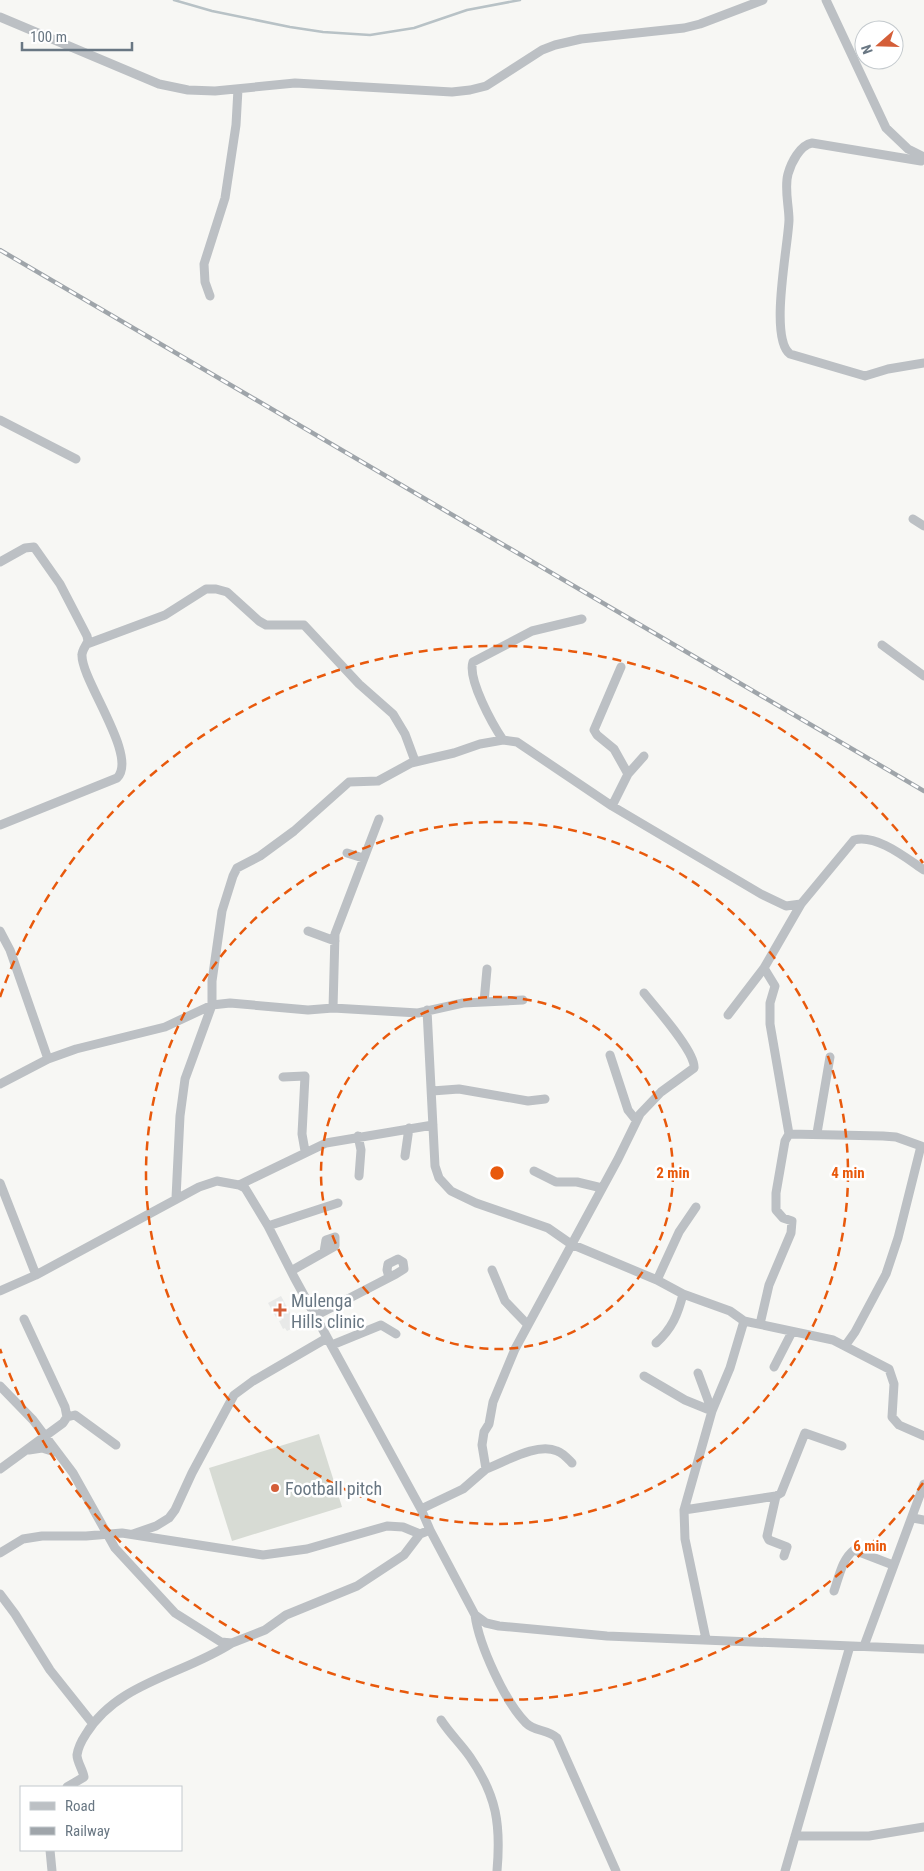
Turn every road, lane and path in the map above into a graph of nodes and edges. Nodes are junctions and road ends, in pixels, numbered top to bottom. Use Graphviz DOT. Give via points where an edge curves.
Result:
graph roads {
  1 [pos="763,0"];
  2 [pos="826,0"];
  3 [pos="0,18"];
  4 [pos="238,89"];
  5 [pos="922,159"];
  6 [pos="210,296"];
  7 [pos="924,363"];
  8 [pos="0,420"];
  9 [pos="76,458"];
  10 [pos="913,519"];
  11 [pos="924,526"];
  12 [pos="0,562"];
  13 [pos="582,619"];
  14 [pos="87,644"];
  15 [pos="882,645"];
  16 [pos="621,667"];
  17 [pos="924,676"];
  18 [pos="503,740"];
  19 [pos="644,756"];
  20 [pos="415,761"];
  21 [pos="628,774"];
  22 [pos="612,806"];
  23 [pos="380,819"];
  24 [pos="0,825"];
  25 [pos="347,853"];
  26 [pos="363,858"];
  27 [pos="924,870"];
  28 [pos="801,904"];
  29 [pos="0,931"];
  30 [pos="308,931"];
  31 [pos="335,941"];
  32 [pos="764,968"];
  33 [pos="487,969"];
  34 [pos="644,993"];
  35 [pos="523,1000"];
  36 [pos="484,1002"];
  37 [pos="212,1005"];
  38 [pos="333,1008"];
  39 [pos="427,1010"];
  40 [pos="728,1015"];
  41 [pos="610,1055"];
  42 [pos="830,1057"];
  43 [pos="48,1059"];
  44 [pos="283,1077"];
  45 [pos="0,1084"];
  46 [pos="432,1091"];
  47 [pos="545,1099"];
  48 [pos="636,1120"];
  49 [pos="432,1125"];
  50 [pos="409,1128"];
  51 [pos="817,1133"];
  52 [pos="789,1134"];
  53 [pos="358,1136"];
  54 [pos="305,1151"];
  55 [pos="405,1156"];
  56 [pos="534,1171"];
  57 [pos="359,1176"];
  58 [pos="0,1183"];
  59 [pos="239,1184"];
  60 [pos="602,1188"];
  61 [pos="176,1198"];
  62 [pos="338,1203"];
  63 [pos="696,1207"];
  64 [pos="268,1226"];
  65 [pos="572,1244"];
  66 [pos="324,1252"];
  67 [pos="492,1270"];
  68 [pos="291,1271"];
  69 [pos="36,1275"];
  70 [pos="389,1277"];
  71 [pos="656,1280"];
  72 [pos="0,1291"];
  73 [pos="683,1294"];
  74 [pos="315,1316"];
  75 [pos="24,1318"];
  76 [pos="744,1321"];
  77 [pos="760,1324"];
  78 [pos="528,1325"];
  79 [pos="792,1332"];
  80 [pos="396,1334"];
  81 [pos="329,1341"];
  82 [pos="656,1343"];
  83 [pos="845,1346"];
  84 [pos="774,1367"];
  85 [pos="698,1373"];
  86 [pos="644,1376"];
  87 [pos="0,1386"];
  88 [pos="712,1411"];
  89 [pos="67,1417"];
  90 [pos="46,1436"];
  91 [pos="924,1436"];
  92 [pos="116,1446"];
  93 [pos="842,1446"];
  94 [pos="28,1450"];
  95 [pos="58,1453"];
  96 [pos="572,1463"];
  97 [pos="0,1468"];
  98 [pos="486,1469"];
  99 [pos="924,1484"];
  100 [pos="776,1496"];
  101 [pos="421,1509"];
  102 [pos="684,1510"];
  103 [pos="913,1518"];
  104 [pos="924,1520"];
  105 [pos="430,1530"];
  106 [pos="133,1534"];
  107 [pos="420,1534"];
  108 [pos="107,1535"];
  109 [pos="0,1553"];
  110 [pos="784,1556"];
  111 [pos="894,1565"];
  112 [pos="834,1591"];
  113 [pos="0,1594"];
  114 [pos="475,1615"];
  115 [pos="706,1639"];
  116 [pos="232,1643"];
  117 [pos="850,1646"];
  118 [pos="864,1646"];
  119 [pos="924,1649"];
  120 [pos="441,1720"];
  121 [pos="93,1724"];
  122 [pos="69,1786"];
  123 [pos="924,1828"];
  124 [pos="795,1836"];
  125 [pos="50,1851"];
  126 [pos="52,1871"];
  127 [pos="497,1871"];
  128 [pos="616,1871"];
  129 [pos="785,1871"];
  1 -- 4 [label="street" via="684,28 581,39 555,45 486,86 470,90 452,92 295,83"];
  2 -- 5 [label="street" via="886,128"];
  3 -- 4 [label="street" via="164,86 188,90"];
  4 -- 6 [label="street" via="226,198 204,264"];
  5 -- 7 [label="street" via="805,144 791,166 787,181 789,223 780,315 783,346 790,354 865,376"];
  8 -- 9 [label="street"];
  10 -- 11 [label="street"];
  12 -- 14 [label="street" via="30,546 37,550 77,615 87,636"];
  13 -- 18 [label="street" via="532,631 473,662 471,667 476,686"];
  14 -- 20 [label="street" via="165,615 206,589 227,592 266,624 304,624 359,684 393,714"];
  14 -- 24 [label="street" via="83,660 116,742 122,766 120,776"];
  15 -- 17 [label="street"];
  16 -- 21 [label="street" via="594,730 614,749"];
  18 -- 20 [label="street"];
  18 -- 22 [label="street" via="516,742"];
  19 -- 21 [label="street"];
  20 -- 37 [label="street" via="378,781 349,782 294,831 237,868 222,911 212,981"];
  21 -- 22 [label="street"];
  22 -- 28 [label="street" via="780,904"];
  23 -- 26 [label="street"];
  25 -- 26 [label="street"];
  26 -- 31 [label="street"];
  27 -- 28 [label="street" via="883,845 861,838 854,840"];
  28 -- 32 [label="street"];
  29 -- 43 [label="street"];
  30 -- 31 [label="street"];
  31 -- 38 [label="street"];
  32 -- 40 [label="street"];
  32 -- 52 [label="street" via="775,986 770,1003 770,1024"];
  33 -- 36 [label="street"];
  34 -- 48 [label="street" via="695,1061 694,1068 661,1092"];
  35 -- 36 [label="street"];
  36 -- 39 [label="street"];
  37 -- 38 [label="street" via="258,1004 308,1010"];
  37 -- 43 [label="street" via="176,1024"];
  37 -- 61 [label="street" via="185,1079"];
  38 -- 39 [label="street" via="418,1013"];
  39 -- 46 [label="street"];
  41 -- 48 [label="street" via="628,1110"];
  42 -- 51 [label="street"];
  43 -- 45 [label="street"];
  44 -- 54 [label="street" via="305,1076 302,1134"];
  46 -- 47 [label="street" via="459,1090 528,1101"];
  46 -- 49 [label="street"];
  48 -- 60 [label="street"];
  49 -- 50 [label="street"];
  49 -- 65 [label="street" via="435,1166 439,1178 450,1191 548,1228"];
  50 -- 53 [label="street"];
  50 -- 55 [label="street"];
  51 -- 52 [label="street"];
  51 -- 83 [label="street" via="896,1137 921,1146 886,1274"];
  52 -- 77 [label="street" via="776,1192 776,1210 782,1218 792,1220 791,1232 769,1285"];
  53 -- 54 [label="street"];
  53 -- 57 [label="street" via="361,1150"];
  54 -- 59 [label="street"];
  56 -- 60 [label="street" via="556,1182 577,1182"];
  58 -- 69 [label="street"];
  59 -- 61 [label="street" via="217,1181"];
  59 -- 64 [label="street" via="245,1188"];
  60 -- 65 [label="street"];
  61 -- 69 [label="street"];
  62 -- 64 [label="street"];
  63 -- 71 [label="street" via="679,1232"];
  64 -- 68 [label="street"];
  65 -- 71 [label="street"];
  65 -- 78 [label="street"];
  66 -- 68 [label="street"];
  67 -- 78 [label="street" via="505,1301"];
  68 -- 74 [label="street"];
  69 -- 72 [label="street"];
  70 -- 74 [label="street"];
  71 -- 73 [label="street"];
  73 -- 76 [label="street" via="730,1311"];
  73 -- 82 [label="street" via="678,1314 667,1333"];
  74 -- 81 [label="street"];
  75 -- 89 [label="street"];
  76 -- 77 [label="street"];
  76 -- 88 [label="street" via="730,1368"];
  77 -- 79 [label="street"];
  78 -- 98 [label="street" via="503,1378 484,1432 482,1445"];
  79 -- 83 [label="street" via="812,1334"];
  79 -- 84 [label="street"];
  80 -- 81 [label="street" via="381,1326"];
  81 -- 101 [label="street"];
  81 -- 106 [label="street" via="253,1381 234,1395 176,1510 162,1523"];
  83 -- 91 [label="street" via="889,1369 894,1384 892,1417 899,1425"];
  85 -- 88 [label="street"];
  86 -- 88 [label="street" via="685,1400"];
  87 -- 90 [label="street"];
  88 -- 102 [label="street"];
  89 -- 90 [label="street"];
  89 -- 92 [label="street" via="75,1415"];
  90 -- 94 [label="street"];
  90 -- 95 [label="street"];
  93 -- 100 [label="street" via="804,1433 781,1493"];
  94 -- 95 [label="street" via="42,1448"];
  94 -- 97 [label="street"];
  95 -- 108 [label="street" via="80,1484"];
  96 -- 98 [label="street" via="558,1451 546,1448"];
  98 -- 101 [label="street" via="463,1489"];
  99 -- 103 [label="street"];
  100 -- 102 [label="street"];
  100 -- 110 [label="street" via="767,1536 774,1544 787,1547"];
  101 -- 105 [label="street"];
  102 -- 115 [label="street" via="685,1539"];
  103 -- 104 [label="street"];
  103 -- 111 [label="street"];
  105 -- 107 [label="street"];
  105 -- 114 [label="street"];
  106 -- 107 [label="street" via="263,1555 307,1549 388,1526 403,1527"];
  106 -- 108 [label="street"];
  107 -- 116 [label="street" via="404,1555 357,1586 286,1615 265,1630"];
  108 -- 109 [label="street" via="30,1538"];
  108 -- 116 [label="street" via="115,1548 175,1613 216,1640"];
  111 -- 112 [label="street" via="854,1550 844,1562"];
  111 -- 118 [label="street"];
  113 -- 121 [label="street" via="40,1657"];
  114 -- 115 [label="street" via="486,1623 517,1628 607,1636"];
  114 -- 128 [label="street" via="481,1643 521,1717 532,1728 557,1738"];
  115 -- 117 [label="street"];
  116 -- 121 [label="street" via="115,1701"];
  117 -- 118 [label="street"];
  117 -- 124 [label="street"];
  118 -- 119 [label="street"];
  120 -- 127 [label="street" via="452,1738 470,1756 493,1796 500,1840"];
  121 -- 122 [label="street" via="78,1753 84,1777"];
  123 -- 124 [label="street" via="869,1836"];
  124 -- 129 [label="street"];
  125 -- 126 [label="street"];
}
